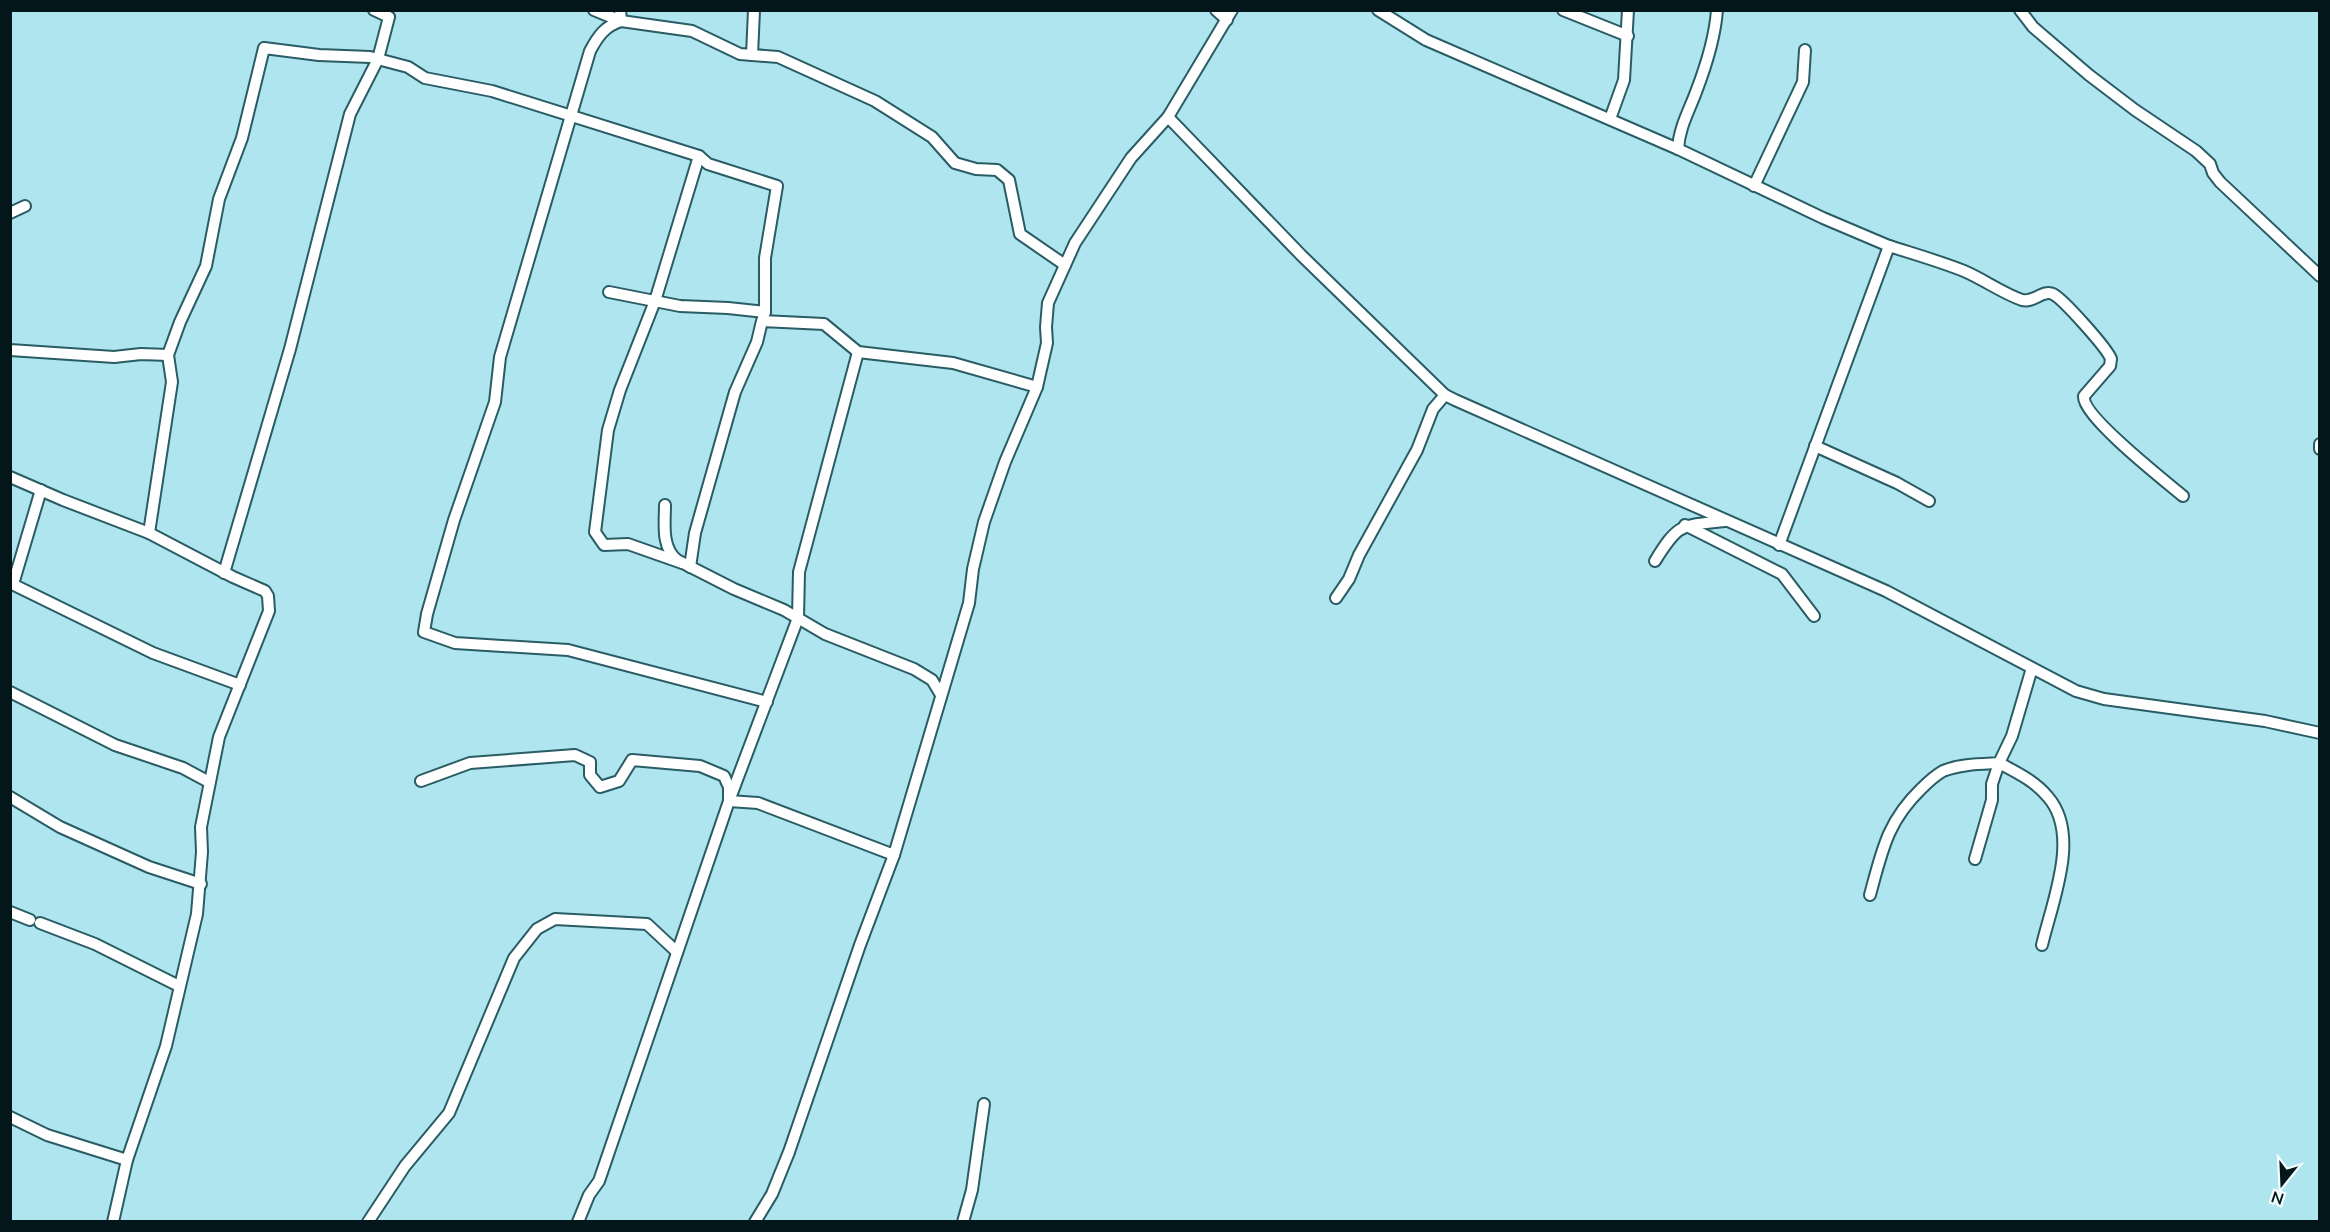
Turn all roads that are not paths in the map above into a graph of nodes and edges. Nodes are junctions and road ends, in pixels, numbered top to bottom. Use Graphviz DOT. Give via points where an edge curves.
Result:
graph roads {
  1 [pos="374,10"];
  2 [pos="594,10"];
  3 [pos="754,10"];
  4 [pos="1216,10"];
  5 [pos="1378,10"];
  6 [pos="1563,10"];
  7 [pos="1628,10"];
  8 [pos="1717,10"];
  9 [pos="2020,10"];
  10 [pos="621,16"];
  11 [pos="1230,16"];
  12 [pos="1628,36"];
  13 [pos="1805,50"];
  14 [pos="752,55"];
  15 [pos="378,59"];
  16 [pos="572,116"];
  17 [pos="1168,117"];
  18 [pos="1610,119"];
  19 [pos="1678,150"];
  20 [pos="699,156"];
  21 [pos="1754,186"];
  22 [pos="25,206"];
  23 [pos="10,213"];
  24 [pos="1889,246"];
  25 [pos="1065,265"];
  26 [pos="2319,276"];
  27 [pos="609,292"];
  28 [pos="655,301"];
  29 [pos="764,317"];
  30 [pos="10,350"];
  31 [pos="858,351"];
  32 [pos="168,355"];
  33 [pos="1037,387"];
  34 [pos="1446,395"];
  35 [pos="1815,446"];
  36 [pos="10,477"];
  37 [pos="41,490"];
  38 [pos="2183,496"];
  39 [pos="1929,501"];
  40 [pos="665,505"];
  41 [pos="1725,521"];
  42 [pos="1685,525"];
  43 [pos="149,533"];
  44 [pos="1779,544"];
  45 [pos="1655,561"];
  46 [pos="686,565"];
  47 [pos="224,573"];
  48 [pos="12,584"];
  49 [pos="1336,598"];
  50 [pos="1814,616"];
  51 [pos="798,618"];
  52 [pos="2032,668"];
  53 [pos="947,677"];
  54 [pos="932,681"];
  55 [pos="240,685"];
  56 [pos="10,692"];
  57 [pos="941,695"];
  58 [pos="767,702"];
  59 [pos="2319,734"];
  60 [pos="1999,763"];
  61 [pos="421,781"];
  62 [pos="209,782"];
  63 [pos="10,797"];
  64 [pos="729,801"];
  65 [pos="894,855"];
  66 [pos="1975,859"];
  67 [pos="201,884"];
  68 [pos="1870,895"];
  69 [pos="10,912"];
  70 [pos="2043,945"];
  71 [pos="677,952"];
  72 [pos="179,986"];
  73 [pos="984,1104"];
  74 [pos="10,1117"];
  75 [pos="127,1160"];
  76 [pos="113,1221"];
  77 [pos="368,1221"];
  78 [pos="578,1221"];
  79 [pos="755,1221"];
  80 [pos="963,1221"];
  1 -- 15 [label="street" via="389,17"];
  2 -- 10 [label="street"];
  3 -- 14 [label="street"];
  4 -- 11 [label="street"];
  5 -- 18 [label="street" via="1426,40"];
  6 -- 12 [label="street"];
  7 -- 12 [label="street"];
  8 -- 19 [label="street" via="1713,40 1681,129"];
  9 -- 26 [label="street" via="2032,27 2089,75 2210,164 2220,182"];
  10 -- 14 [label="street" via="692,31 740,54"];
  10 -- 16 [label="street" via="597,37 590,51"];
  11 -- 17 [label="street"];
  12 -- 18 [label="street" via="1624,80"];
  13 -- 21 [label="street" via="1803,82"];
  14 -- 25 [label="street" via="778,57 875,101 932,137 955,163 976,170 998,170 1009,180 1020,234"];
  15 -- 16 [label="street" via="408,67 424,78 492,91"];
  15 -- 32 [label="street" via="264,48 242,138 219,199 206,266"];
  15 -- 47 [label="street" via="350,114 290,349"];
  16 -- 20 [label="street"];
  16 -- 58 [label="street" via="500,357 495,402 454,520 424,632 455,643 568,651"];
  17 -- 25 [label="street" via="1131,158 1075,243"];
  17 -- 34 [label="street" via="1302,256"];
  18 -- 19 [label="street"];
  19 -- 21 [label="street"];
  20 -- 28 [label="street"];
  20 -- 29 [label="street" via="708,164 777,186 765,258"];
  21 -- 24 [label="street"];
  22 -- 23 [label="street"];
  24 -- 35 [label="street"];
  24 -- 38 [label="street" via="1965,272 2023,300 2052,293 2061,300 2111,359 2110,366 2084,396 2084,404 2099,423"];
  25 -- 33 [label="street" via="1048,303 1047,342"];
  27 -- 28 [label="street"];
  28 -- 29 [label="street" via="728,308"];
  28 -- 46 [label="street" via="608,430 595,532 604,545 628,544"];
  29 -- 31 [label="street" via="824,324"];
  29 -- 46 [label="street" via="735,392"];
  30 -- 32 [label="street" via="114,357"];
  31 -- 33 [label="street" via="953,363"];
  31 -- 51 [label="street" via="799,572"];
  32 -- 43 [label="street" via="172,382"];
  33 -- 53 [label="street" via="984,522 972,569 969,603"];
  34 -- 41 [label="street"];
  34 -- 49 [label="street" via="1433,409 1417,450"];
  35 -- 39 [label="street"];
  35 -- 44 [label="street"];
  36 -- 37 [label="street"];
  37 -- 43 [label="street"];
  37 -- 48 [label="street"];
  40 -- 46 [label="street" via="669,553"];
  41 -- 42 [label="street"];
  41 -- 44 [label="street"];
  42 -- 45 [label="street" via="1670,538"];
  42 -- 50 [label="street" via="1782,574"];
  43 -- 47 [label="street"];
  44 -- 52 [label="street" via="1886,591"];
  46 -- 51 [label="street"];
  47 -- 55 [label="street" via="265,591 270,603"];
  48 -- 55 [label="street" via="153,653"];
  51 -- 54 [label="street" via="850,645 915,669"];
  51 -- 58 [label="street"];
  52 -- 59 [label="street" via="2076,691 2104,699 2265,721"];
  52 -- 60 [label="street" via="2012,736"];
  53 -- 54 [label="street"];
  53 -- 57 [label="street"];
  54 -- 57 [label="street"];
  55 -- 62 [label="street" via="224,719"];
  56 -- 62 [label="street" via="115,745 183,768"];
  57 -- 65 [label="street"];
  58 -- 64 [label="street"];
  60 -- 66 [label="street"];
  60 -- 68 [label="street" via="1943,772 1910,799 1884,843"];
  60 -- 70 [label="street" via="2027,778 2049,797 2064,834 2061,869"];
  61 -- 64 [label="street" via="470,763 575,755 590,762 590,775 600,787 619,781 632,760 706,768 724,776"];
  62 -- 67 [label="street" via="201,827"];
  63 -- 67 [label="street" via="60,827 149,867"];
  64 -- 65 [label="street" via="758,803"];
  64 -- 71 [label="street"];
  65 -- 79 [label="street" via="789,1152 772,1194"];
  67 -- 72 [label="street"];
  69 -- 72 [label="street" via="95,944"];
  71 -- 77 [label="street" via="647,924 555,919 537,929 514,958 449,1113 405,1166"];
  71 -- 78 [label="street" via="599,1181"];
  72 -- 75 [label="street" via="161,1064"];
  73 -- 80 [label="street" via="972,1190"];
  74 -- 75 [label="street" via="47,1135"];
  75 -- 76 [label="street"];
}
